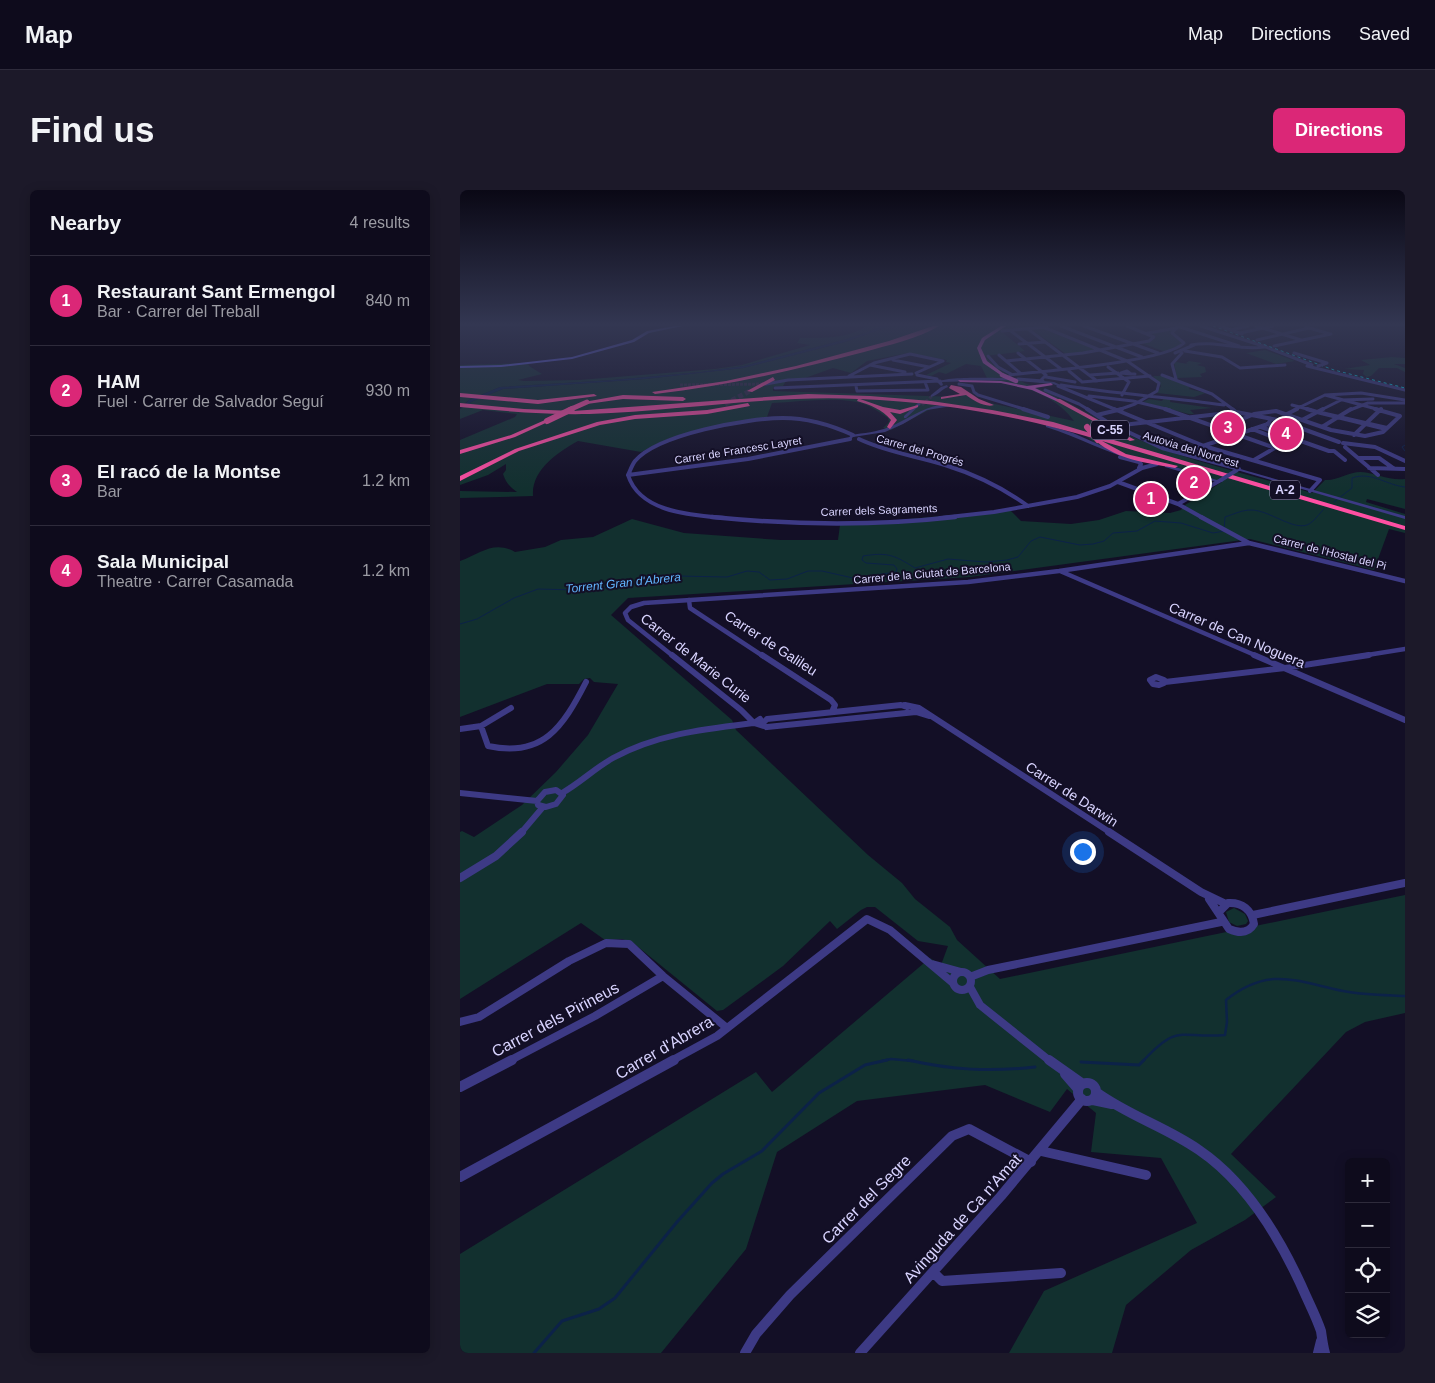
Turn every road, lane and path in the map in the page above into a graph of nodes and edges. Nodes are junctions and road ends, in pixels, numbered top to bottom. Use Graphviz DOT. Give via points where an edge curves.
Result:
graph roads {
  1 [pos="740,380"];
  2 [pos="755,380"];
  3 [pos="771,380"];
  4 [pos="786,380"];
  5 [pos="788,380"];
  6 [pos="841,380"];
  7 [pos="936,380"];
  8 [pos="946,380"];
  9 [pos="963,380"];
  10 [pos="963,380"];
  11 [pos="1008,380"];
  12 [pos="1014,380"];
  13 [pos="1032,380"];
  14 [pos="1069,380"];
  15 [pos="1104,380"];
  16 [pos="1126,380"];
  17 [pos="1156,380"];
  18 [pos="1182,380"];
  19 [pos="1367,380"];
  20 [pos="1040,381"];
  21 [pos="1097,381"];
  22 [pos="925,382"];
  23 [pos="1078,382"];
  24 [pos="726,383"];
  25 [pos="940,383"];
  26 [pos="766,384"];
  27 [pos="956,384"];
  28 [pos="856,386"];
  29 [pos="1054,386"];
  30 [pos="828,387"];
  31 [pos="775,388"];
  32 [pos="785,388"];
  33 [pos="1031,388"];
  34 [pos="1093,390"];
  35 [pos="1405,390"];
  36 [pos="750,391"];
  37 [pos="790,393"];
  38 [pos="763,394"];
  39 [pos="888,394"];
  40 [pos="1123,394"];
  41 [pos="460,395"];
  42 [pos="1325,395"];
  43 [pos="1084,396"];
  44 [pos="1151,396"];
  45 [pos="1392,398"];
  46 [pos="842,399"];
  47 [pos="1058,400"];
  48 [pos="1070,400"];
  49 [pos="1118,400"];
  50 [pos="1341,400"];
  51 [pos="517,401"];
  52 [pos="1221,401"];
  53 [pos="587,402"];
  54 [pos="909,402"];
  55 [pos="1139,402"];
  56 [pos="1215,402"];
  57 [pos="1388,402"];
  58 [pos="1405,402"];
  59 [pos="460,404"];
  60 [pos="725,404"];
  61 [pos="1292,405"];
  62 [pos="1360,405"];
  63 [pos="489,406"];
  64 [pos="950,406"];
  65 [pos="1228,406"];
  66 [pos="1301,407"];
  67 [pos="1008,409"];
  68 [pos="514,410"];
  69 [pos="1380,410"];
  70 [pos="531,411"];
  71 [pos="1118,411"];
  72 [pos="1236,412"];
  73 [pos="1318,412"];
  74 [pos="888,414"];
  75 [pos="1287,414"];
  76 [pos="664,415"];
  77 [pos="1097,415"];
  78 [pos="1248,415"];
  79 [pos="908,416"];
  80 [pos="1192,417"];
  81 [pos="1048,418"];
  82 [pos="1342,418"];
  83 [pos="1302,420"];
  84 [pos="1146,422"];
  85 [pos="1266,422"];
  86 [pos="1366,424"];
  87 [pos="1114,426"];
  88 [pos="890,427"];
  89 [pos="1222,428"];
  90 [pos="1322,428"];
  91 [pos="1387,429"];
  92 [pos="1252,430"];
  93 [pos="882,431"];
  94 [pos="1309,432"];
  95 [pos="1237,434"];
  96 [pos="1281,434"];
  97 [pos="1354,435"];
  98 [pos="852,437"];
  99 [pos="861,437"];
  100 [pos="1292,438"];
  101 [pos="1286,442"];
  102 [pos="1343,444"];
  103 [pos="1203,445"];
  104 [pos="1275,448"];
  105 [pos="1331,451"];
  106 [pos="460,452"];
  107 [pos="1182,453"];
  108 [pos="1166,454"];
  109 [pos="1120,457"];
  110 [pos="1358,458"];
  111 [pos="1254,460"];
  112 [pos="1345,460"];
  113 [pos="1405,461"];
  114 [pos="1157,464"];
  115 [pos="1169,466"];
  116 [pos="1139,468"];
  117 [pos="1369,468"];
  118 [pos="1393,468"];
  119 [pos="1188,469"];
  120 [pos="1405,469"];
  121 [pos="1238,470"];
  122 [pos="628,474"];
  123 [pos="1378,475"];
  124 [pos="460,479"];
  125 [pos="1219,480"];
  126 [pos="1118,482"];
  127 [pos="1310,491"];
  128 [pos="1178,504"];
  129 [pos="1028,506"];
  130 [pos="1405,518"];
  131 [pos="1382,522"];
  132 [pos="1405,524"];
  133 [pos="1405,528"];
  134 [pos="1250,543"];
  135 [pos="1059,571"];
  136 [pos="1405,581"];
  137 [pos="689,600"];
  138 [pos="628,620"];
  139 [pos="1405,649"];
  140 [pos="1285,668"];
  141 [pos="586,682"];
  142 [pos="1165,682"];
  143 [pos="905,705"];
  144 [pos="511,708"];
  145 [pos="832,712"];
  146 [pos="907,713"];
  147 [pos="749,716"];
  148 [pos="929,716"];
  149 [pos="763,719"];
  150 [pos="1405,720"];
  151 [pos="754,723"];
  152 [pos="481,726"];
  153 [pos="767,727"];
  154 [pos="460,729"];
  155 [pos="460,793"];
  156 [pos="562,793"];
  157 [pos="537,801"];
  158 [pos="543,807"];
  159 [pos="460,878"];
  160 [pos="1405,883"];
  161 [pos="1201,892"];
  162 [pos="1226,904"];
  163 [pos="1218,912"];
  164 [pos="1253,915"];
  165 [pos="1221,922"];
  166 [pos="930,963"];
  167 [pos="962,973"];
  168 [pos="663,976"];
  169 [pos="970,977"];
  170 [pos="953,983"];
  171 [pos="967,988"];
  172 [pos="460,1022"];
  173 [pos="727,1028"];
  174 [pos="460,1087"];
  175 [pos="1081,1090"];
  176 [pos="1095,1096"];
  177 [pos="1041,1151"];
  178 [pos="1031,1162"];
  179 [pos="1146,1175"];
  180 [pos="460,1177"];
  181 [pos="934,1273"];
  182 [pos="1061,1273"];
  183 [pos="1321,1340"];
  184 [pos="746,1353"];
  185 [pos="860,1353"];
  186 [pos="1318,1353"];
  187 [pos="1325,1353"];
  1 -- 24 [label="highway"];
  2 -- 37 [label="highway" via="747,382 740,390"];
  3 -- 36 [label="highway"];
  4 -- 26 [label="street"];
  5 -- 32 [label="street"];
  6 -- 30 [label="street"];
  7 -- 25 [label="street"];
  8 -- 25 [label="street"];
  8 -- 27 [label="street"];
  9 -- 27 [label="street"];
  10 -- 27 [label="street"];
  11 -- 29 [label="street"];
  12 -- 33 [label="highway, C-55, bridge"];
  13 -- 20 [label="street"];
  14 -- 23 [label="street"];
  15 -- 21 [label="street"];
  16 -- 40 [label="street" via="1129,385"];
  17 -- 44 [label="street" via="1159,387"];
  18 -- 52 [label="street"];
  19 -- 35 [label="street"];
  20 -- 29 [label="street"];
  21 -- 23 [label="street"];
  21 -- 34 [label="street" via="1099,384"];
  22 -- 25 [label="street"];
  22 -- 28 [label="street"];
  22 -- 28 [label="street" via="928,390 857,391"];
  23 -- 29 [label="street"];
  24 -- 51 [label="highway" via="555,401"];
  24 -- 53 [label="highway" via="611,396"];
  25 -- 27 [label="street"];
  25 -- 27 [label="street" via="930,396"];
  27 -- 33 [label="highway" via="1001,382"];
  27 -- 39 [label="highway" via="963,395 950,398"];
  27 -- 67 [label="highway" via="981,402"];
  27 -- 81 [label="street" via="972,386 978,395"];
  28 -- 30 [label="street"];
  29 -- 33 [label="highway, C-55"];
  29 -- 34 [label="street"];
  29 -- 43 [label="street"];
  29 -- 47 [label="highway, C-55"];
  29 -- 48 [label="street"];
  30 -- 32 [label="street"];
  31 -- 32 [label="street"];
  34 -- 40 [label="street"];
  34 -- 43 [label="street"];
  37 -- 38 [label="highway"];
  37 -- 39 [label="highway"];
  38 -- 51 [label="highway" via="616,406"];
  38 -- 53 [label="highway" via="616,397"];
  39 -- 67 [label="highway"];
  40 -- 44 [label="street"];
  40 -- 49 [label="street"];
  41 -- 51 [label="highway"];
  42 -- 45 [label="street" via="1361,393"];
  42 -- 50 [label="street"];
  42 -- 66 [label="street"];
  43 -- 48 [label="street"];
  43 -- 49 [label="street"];
  43 -- 71 [label="street"];
  44 -- 55 [label="street"];
  44 -- 56 [label="street"];
  45 -- 50 [label="street"];
  45 -- 58 [label="street"];
  46 -- 54 [label="highway"];
  46 -- 74 [label="highway" via="867,402"];
  46 -- 76 [label="highway" via="778,400 707,412"];
  47 -- 108 [label="highway, C-55" via="1118,434"];
  47 -- 119 [label="highway, bridge" via="1105,447"];
  48 -- 77 [label="street"];
  49 -- 55 [label="street"];
  50 -- 62 [label="street"];
  50 -- 73 [label="street"];
  52 -- 56 [label="street"];
  52 -- 65 [label="street"];
  53 -- 106 [label="highway, bridge" via="513,436"];
  54 -- 64 [label="highway"];
  54 -- 79 [label="highway" via="890,402 883,408 896,412 918,406"];
  55 -- 71 [label="street"];
  55 -- 80 [label="street"];
  56 -- 65 [label="street"];
  57 -- 58 [label="street"];
  57 -- 62 [label="street"];
  57 -- 69 [label="street"];
  59 -- 63 [label="highway, Autovia del Nord-est / A-2"];
  60 -- 70 [label="highway" via="694,410 603,414"];
  61 -- 66 [label="street"];
  62 -- 69 [label="street"];
  62 -- 82 [label="street"];
  63 -- 68 [label="highway, Autovia del Nord-est / A-2"];
  63 -- 81 [label="highway, Autovia del Nord-est / A-2" via="587,410 767,396 855,395 955,402"];
  64 -- 79 [label="street" via="928,407"];
  64 -- 109 [label="street" via="1009,416 1066,431"];
  65 -- 72 [label="street"];
  66 -- 73 [label="street"];
  66 -- 75 [label="street"];
  67 -- 81 [label="highway"];
  68 -- 70 [label="highway, Autovia del Nord-est / A-2"];
  68 -- 76 [label="highway" via="575,416"];
  69 -- 86 [label="street"];
  69 -- 91 [label="street" via="1400,416"];
  70 -- 131 [label="highway, Autovia del Nord-est / A-2" via="608,412 807,396 871,397 948,404 1052,424"];
  71 -- 77 [label="street"];
  71 -- 84 [label="street"];
  72 -- 78 [label="street"];
  72 -- 80 [label="street"];
  73 -- 82 [label="street"];
  73 -- 83 [label="street"];
  74 -- 79 [label="highway"];
  74 -- 88 [label="highway" via="894,420"];
  75 -- 78 [label="street" via="1264,411"];
  75 -- 83 [label="street"];
  76 -- 124 [label="highway" via="621,419 581,428 517,450"];
  77 -- 87 [label="street"];
  78 -- 85 [label="street"];
  78 -- 89 [label="street"];
  79 -- 88 [label="street"];
  79 -- 93 [label="street"];
  80 -- 84 [label="street"];
  80 -- 89 [label="street"];
  81 -- 108 [label="highway, Autovia del Nord-est / A-2"];
  82 -- 86 [label="street"];
  82 -- 90 [label="street"];
  83 -- 90 [label="street"];
  84 -- 87 [label="street"];
  84 -- 103 [label="street"];
  85 -- 92 [label="street"];
  85 -- 94 [label="street"];
  85 -- 96 [label="street"];
  85 -- 96 [label="street" via="1288,432"];
  86 -- 91 [label="street"];
  86 -- 97 [label="street"];
  87 -- 107 [label="street" via="1142,440"];
  88 -- 93 [label="street"];
  89 -- 95 [label="street"];
  90 -- 94 [label="street"];
  90 -- 97 [label="street"];
  91 -- 97 [label="street" via="1378,434"];
  92 -- 95 [label="street"];
  92 -- 101 [label="street"];
  93 -- 99 [label="street"];
  94 -- 102 [label="street"];
  95 -- 103 [label="street"];
  95 -- 104 [label="street"];
  96 -- 100 [label="street"];
  98 -- 99 [label="street"];
  98 -- 122 [label="street, Carrer de Francesc Layret" via="748,459"];
  98 -- 122 [label="street" via="829,425 800,419 744,421 666,441 641,454"];
  99 -- 129 [label="street, Carrer del Progrés" via="888,452 944,465 1002,487"];
  100 -- 101 [label="street"];
  100 -- 105 [label="street"];
  101 -- 104 [label="street"];
  102 -- 105 [label="street"];
  102 -- 110 [label="street"];
  102 -- 113 [label="street" via="1362,443 1392,452"];
  103 -- 107 [label="street"];
  103 -- 111 [label="street"];
  104 -- 111 [label="street"];
  105 -- 112 [label="street"];
  107 -- 121 [label="street"];
  108 -- 132 [label="highway, Autovia del Nord-est / A-2"];
  109 -- 114 [label="street"];
  109 -- 116 [label="street" via="1140,462"];
  110 -- 117 [label="street"];
  110 -- 118 [label="street" via="1379,458"];
  111 -- 127 [label="street" via="1320,480"];
  114 -- 115 [label="street"];
  114 -- 116 [label="street"];
  115 -- 119 [label="highway"];
  115 -- 125 [label="street"];
  116 -- 126 [label="street, Carrer dels Sagraments"];
  117 -- 118 [label="street"];
  117 -- 123 [label="street"];
  118 -- 120 [label="street"];
  119 -- 131 [label="highway"];
  121 -- 125 [label="street, bridge"];
  121 -- 127 [label="street"];
  122 -- 129 [label="street, Carrer dels Sagraments" via="636,491 657,504 684,512 730,518 792,522 879,521"];
  125 -- 128 [label="street"];
  126 -- 128 [label="street"];
  126 -- 129 [label="street, Carrer dels Sagraments" via="1079,496"];
  127 -- 130 [label="street"];
  128 -- 134 [label="street"];
  131 -- 133 [label="highway, Autovia del Nord-est / A-2"];
  134 -- 135 [label="street, Carrer de la Ciutat de Barcelona"];
  134 -- 136 [label="street, Carrer de l'Hostal del Pi"];
  135 -- 137 [label="street, Carrer de la Ciutat de Barcelona" via="968,582"];
  135 -- 140 [label="street, Carrer de Can Noguera"];
  137 -- 138 [label="street, Carrer de la Ciutat de Barcelona" via="637,604 626,611"];
  137 -- 145 [label="street, Carrer de Galileu" via="690,608 828,698 835,705"];
  138 -- 147 [label="street, Carrer de Marie Curie"];
  139 -- 140 [label="street"];
  140 -- 142 [label="street"];
  140 -- 150 [label="street, Carrer de Can Noguera"];
  141 -- 152 [label="street" via="559,727 536,745 512,750 488,746"];
  143 -- 145 [label="street"];
  143 -- 146 [label="street" via="909,709"];
  143 -- 148 [label="street, Carrer de Darwin" via="916,707"];
  144 -- 152 [label="street"];
  145 -- 149 [label="street"];
  146 -- 148 [label="street" via="920,712"];
  146 -- 153 [label="street"];
  147 -- 149 [label="street, Carrer de Marie Curie"];
  147 -- 151 [label="street, Carrer de Marie Curie"];
  148 -- 161 [label="street, Carrer de Darwin"];
  149 -- 151 [label="street"];
  149 -- 153 [label="street"];
  151 -- 153 [label="street, Carrer de Marie Curie"];
  151 -- 156 [label="street" via="657,738 610,759 575,787"];
  152 -- 154 [label="street"];
  155 -- 157 [label="street"];
  156 -- 157 [label="street" via="548,791"];
  156 -- 158 [label="street" via="558,803"];
  157 -- 158 [label="street"];
  158 -- 159 [label="street" via="513,844"];
  160 -- 164 [label="street"];
  161 -- 162 [label="street, Carrer de Darwin"];
  161 -- 163 [label="street, Carrer de Darwin"];
  162 -- 163 [label="street"];
  162 -- 164 [label="street" via="1241,905"];
  163 -- 165 [label="street"];
  164 -- 165 [label="street" via="1253,926 1246,932 1230,929"];
  165 -- 169 [label="street" via="988,970"];
  166 -- 167 [label="street"];
  166 -- 170 [label="street"];
  166 -- 173 [label="street, Carrer d'Abrera" via="879,922 867,919"];
  167 -- 169 [label="street"];
  167 -- 170 [label="street" via="955,976"];
  168 -- 172 [label="street" via="629,944 606,943 569,961 479,1017"];
  168 -- 173 [label="street"];
  168 -- 174 [label="street, Carrer dels Pirineus"];
  169 -- 171 [label="street" via="972,982"];
  170 -- 171 [label="street" via="959,989"];
  171 -- 175 [label="street" via="980,1005 1064,1072"];
  173 -- 180 [label="street, Carrer d'Abrera"];
  175 -- 176 [label="street" via="1088,1101"];
  175 -- 176 [label="street" via="1091,1085"];
  175 -- 177 [label="street, Avinguda de Ca n'Amat"];
  176 -- 183 [label="street" via="1164,1130 1208,1157 1243,1190 1278,1238 1303,1284 1322,1332"];
  177 -- 178 [label="street, Avinguda de Ca n'Amat"];
  177 -- 179 [label="street"];
  178 -- 181 [label="street, Avinguda de Ca n'Amat"];
  178 -- 184 [label="street, Carrer del Segre" via="969,1129 952,1136 790,1295 756,1334"];
  181 -- 182 [label="street" via="942,1281"];
  181 -- 185 [label="street, Avinguda de Ca n'Amat"];
  183 -- 186 [label="street"];
  183 -- 187 [label="street"];
}
